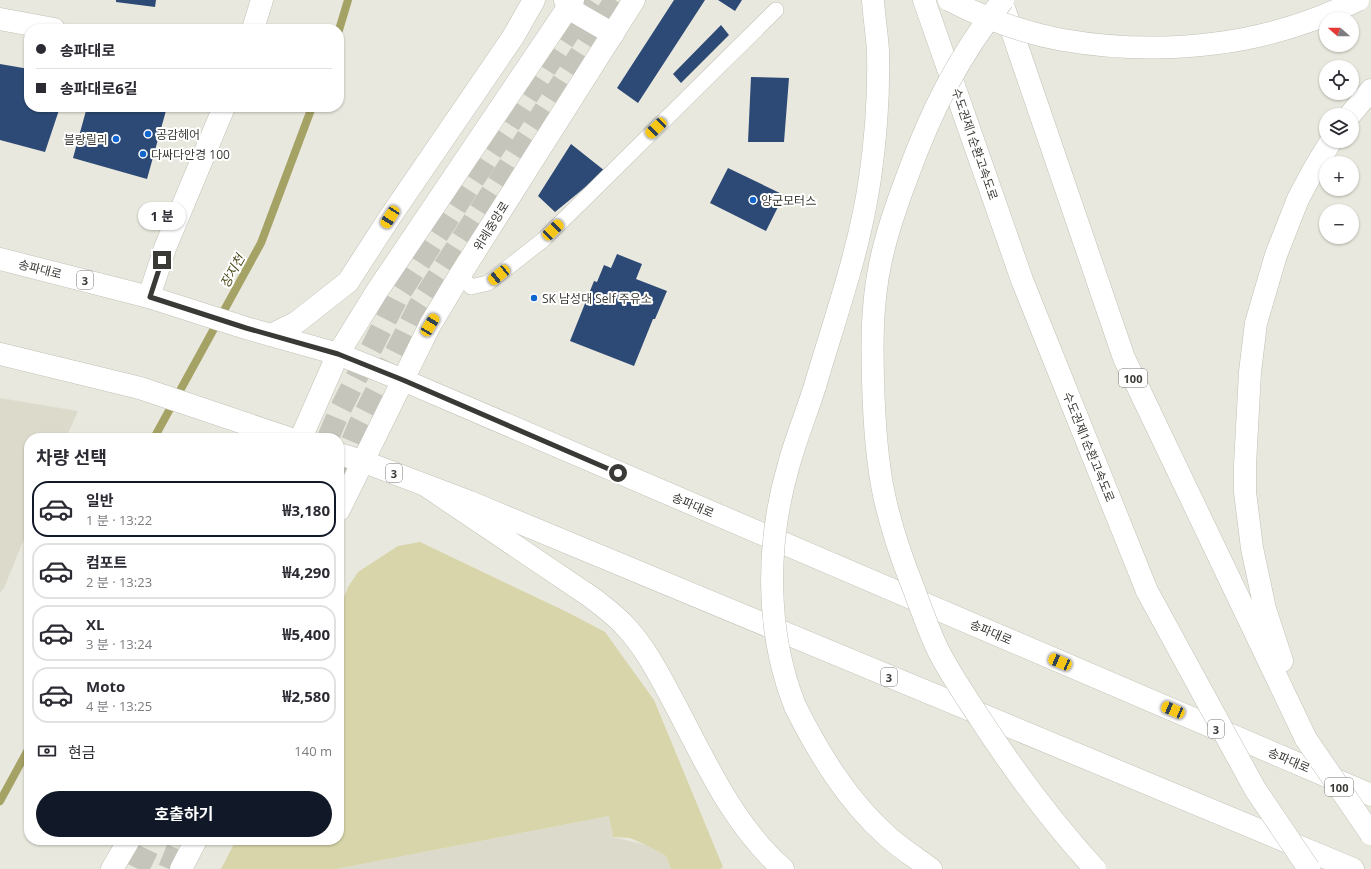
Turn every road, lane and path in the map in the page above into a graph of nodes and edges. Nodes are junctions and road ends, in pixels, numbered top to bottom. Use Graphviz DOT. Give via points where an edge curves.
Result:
graph roads {
  1 [pos="262,0"];
  2 [pos="534,0"];
  3 [pos="634,0"];
  4 [pos="873,0"];
  5 [pos="924,0"];
  6 [pos="949,0"];
  7 [pos="1002,0"];
  8 [pos="1358,0"];
  9 [pos="569,3"];
  10 [pos="776,10"];
  11 [pos="0,19"];
  12 [pos="27,24"];
  13 [pos="255,24"];
  14 [pos="613,34"];
  15 [pos="1371,90"];
  16 [pos="1356,108"];
  17 [pos="222,112"];
  18 [pos="1327,148"];
  19 [pos="0,259"];
  20 [pos="460,274"];
  21 [pos="159,300"];
  22 [pos="271,335"];
  23 [pos="0,354"];
  24 [pos="338,354"];
  25 [pos="403,380"];
  26 [pos="273,433"];
  27 [pos="303,433"];
  28 [pos="344,456"];
  29 [pos="362,461"];
  30 [pos="425,485"];
  31 [pos="344,499"];
  32 [pos="1306,739"];
  33 [pos="1371,795"];
  34 [pos="1371,834"];
  35 [pos="126,845"];
  36 [pos="193,845"];
  37 [pos="112,869"];
  38 [pos="181,869"];
  39 [pos="783,869"];
  40 [pos="931,869"];
  41 [pos="1095,869"];
  42 [pos="1309,869"];
  43 [pos="1353,869"];
  1 -- 13 [label="main road"];
  2 -- 22 [label="main road" via="513,37 348,282 297,322"];
  3 -- 14 [label="main road, 위례중앙로"];
  4 -- 40 [label="main road, bridge" via="878,82 870,179 857,243 780,499 772,556 775,626 786,683 823,758 853,799 886,836"];
  5 -- 42 [label="main road, 수도권제1순환고속도로, bridge" via="1022,280 1147,592 1255,789"];
  6 -- 8 [label="main road, bridge" via="1031,32 1094,44 1129,47 1228,42 1286,29"];
  7 -- 32 [label="main road, 100" via="1124,358"];
  7 -- 41 [label="main road, bridge" via="965,52 935,107 886,236 876,290 872,332 876,441 884,496 896,539 939,652 1008,761"];
  9 -- 14 [label="main road"];
  9 -- 24 [label="main road" via="377,291"];
  10 -- 20 [label="lane" via="543,240 488,283 471,287"];
  11 -- 12 [label="main road"];
  14 -- 20 [label="main road, 위례중앙로"];
  15 -- 16 [label="main road"];
  17 -- 21 [label="main road" via="166,248"];
  18 -- 32 [label="main road" via="1298,199 1276,255 1256,323 1247,405 1245,492 1252,548 1265,609"];
  19 -- 21 [label="main road, 송파대로 / 3"];
  20 -- 25 [label="main road, 위례중앙로" via="430,325"];
  21 -- 22 [label="main road, 송파대로 / 3"];
  22 -- 24 [label="main road, 송파대로 / 3"];
  23 -- 26 [label="main road" via="140,388"];
  24 -- 25 [label="main road, 송파대로 / 3"];
  24 -- 27 [label="main road"];
  25 -- 29 [label="main road, 위례중앙로"];
  25 -- 33 [label="main road, 송파대로 / 3"];
  28 -- 29 [label="main road, 3"];
  29 -- 30 [label="main road, 3"];
  29 -- 31 [label="main road, 위례중앙로"];
  30 -- 39 [label="main road" via="608,609 626,627 650,659 728,803 748,832"];
  30 -- 43 [label="main road, 3"];
  32 -- 34 [label="main road, 100, bridge"];
  35 -- 37 [label="main road"];
  36 -- 38 [label="main road"];
}
